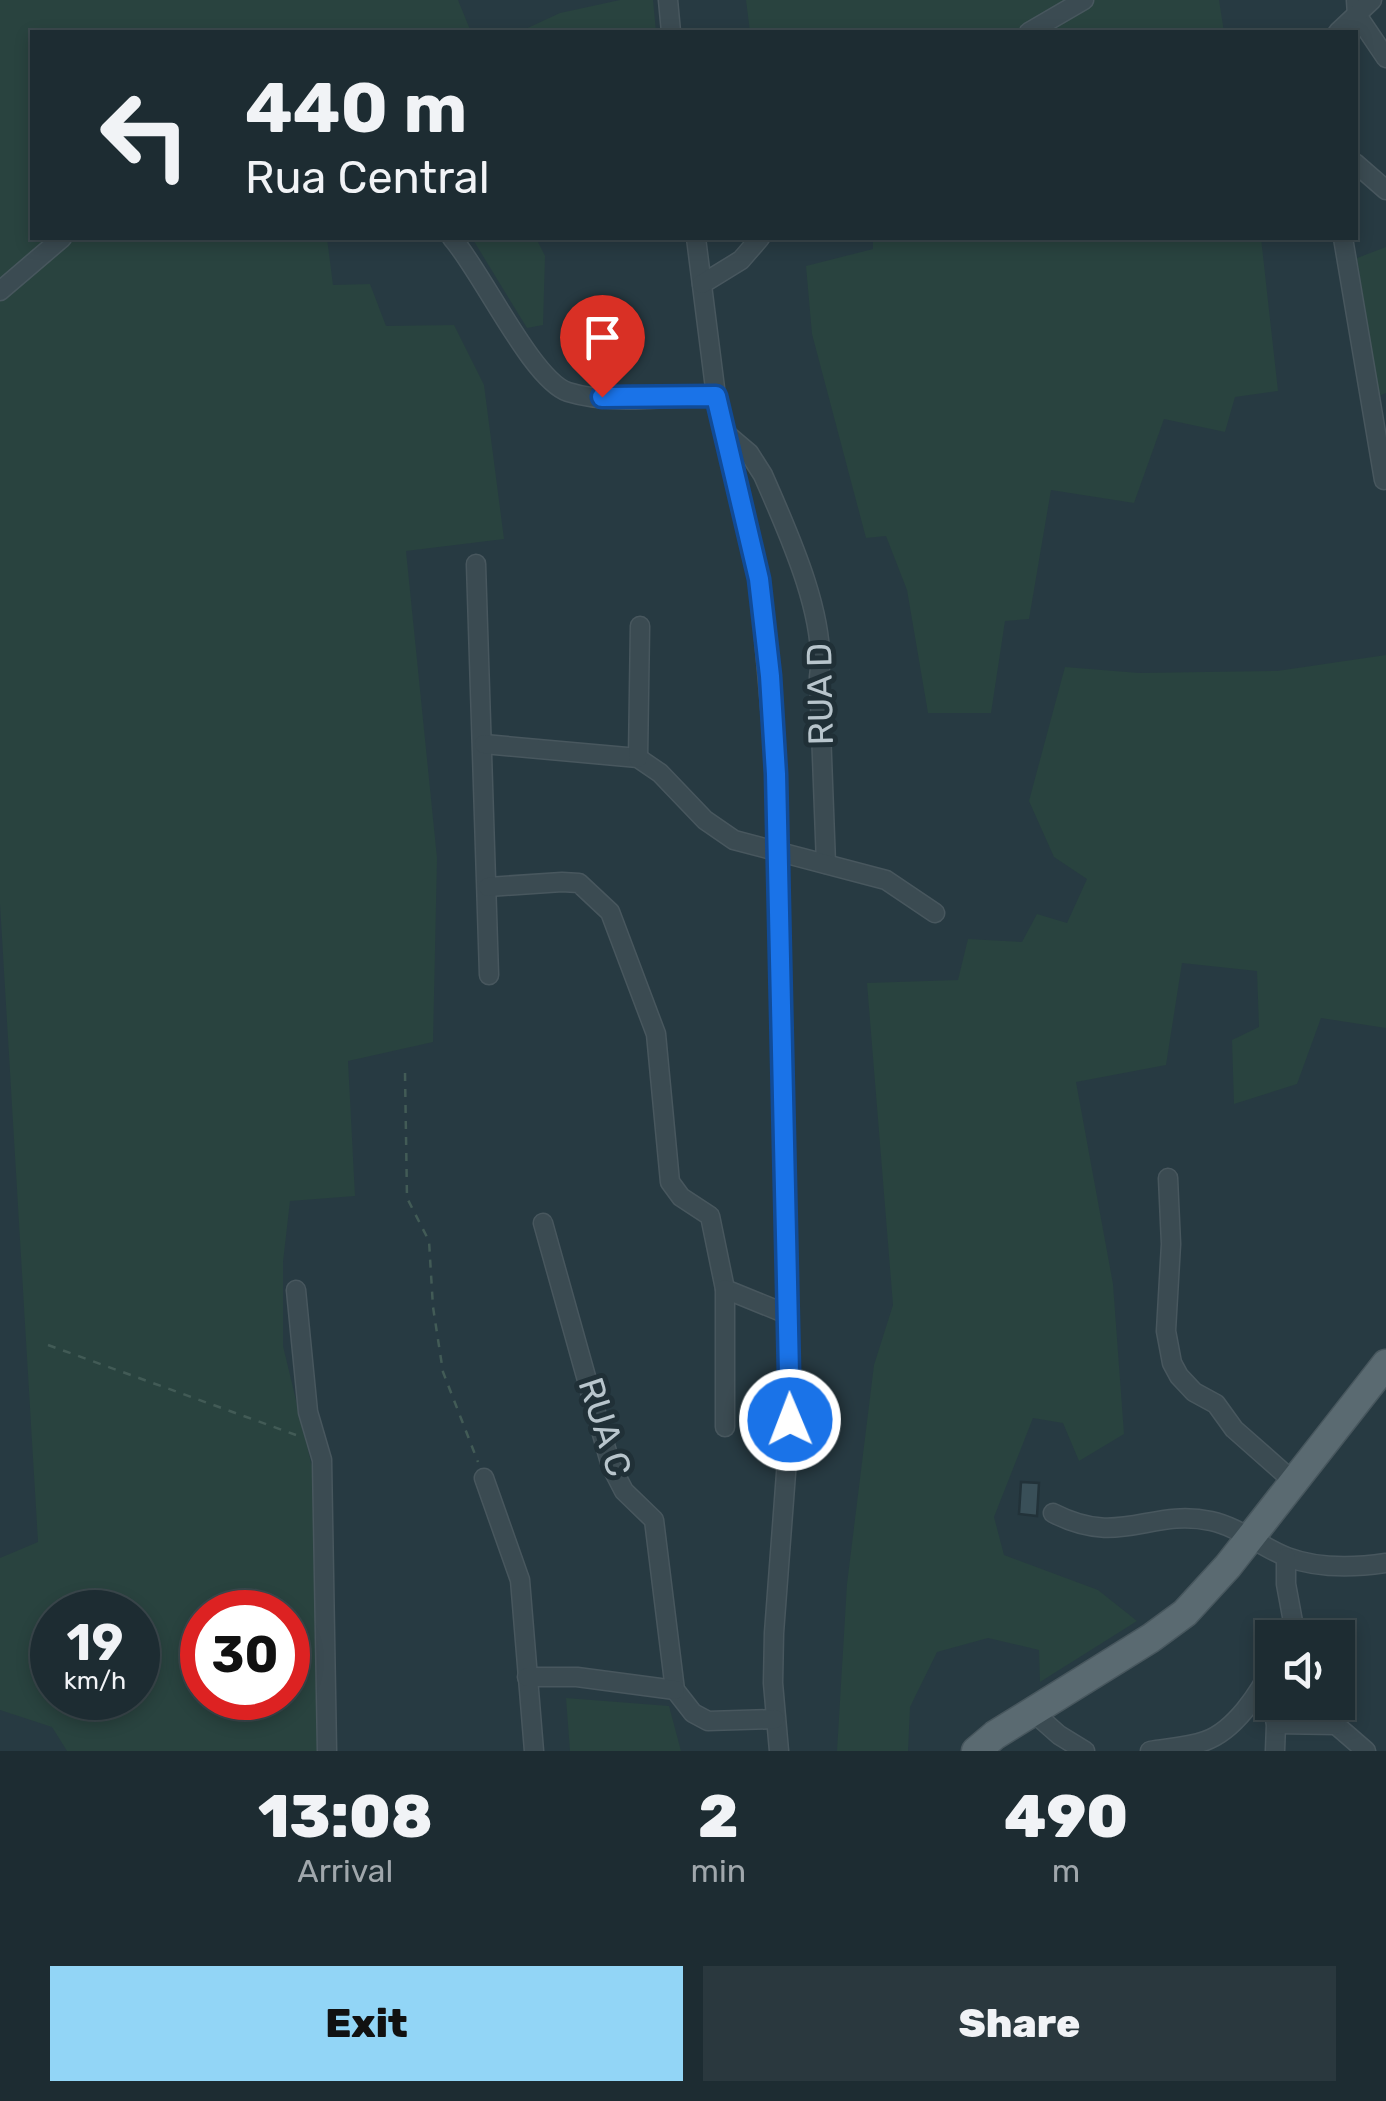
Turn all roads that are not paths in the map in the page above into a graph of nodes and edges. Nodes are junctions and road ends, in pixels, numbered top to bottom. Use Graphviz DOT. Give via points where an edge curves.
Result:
graph roads {
  1 [pos="668,0"];
  2 [pos="1084,0"];
  3 [pos="1372,0"];
  4 [pos="1356,7"];
  5 [pos="672,30"];
  6 [pos="1032,30"];
  7 [pos="1339,30"];
  8 [pos="1386,58"];
  9 [pos="1358,166"];
  10 [pos="1386,190"];
  11 [pos="60,240"];
  12 [pos="454,240"];
  13 [pos="696,240"];
  14 [pos="758,240"];
  15 [pos="1343,240"];
  16 [pos="702,284"];
  17 [pos="0,292"];
  18 [pos="716,396"];
  19 [pos="723,430"];
  20 [pos="1384,480"];
  21 [pos="476,564"];
  22 [pos="640,626"];
  23 [pos="484,744"];
  24 [pos="638,758"];
  25 [pos="777,853"];
  26 [pos="826,864"];
  27 [pos="488,887"];
  28 [pos="935,912"];
  29 [pos="489,976"];
  30 [pos="1168,1178"];
  31 [pos="543,1223"];
  32 [pos="296,1290"];
  33 [pos="725,1290"];
  34 [pos="789,1315"];
  35 [pos="1386,1364"];
  36 [pos="725,1427"];
  37 [pos="484,1478"];
  38 [pos="1294,1482"];
  39 [pos="1053,1512"];
  40 [pos="1251,1536"];
  41 [pos="1286,1556"];
  42 [pos="1386,1563"];
  43 [pos="1290,1620"];
  44 [pos="527,1677"];
  45 [pos="674,1690"];
  46 [pos="1255,1691"];
  47 [pos="1034,1712"];
  48 [pos="774,1719"];
  49 [pos="1275,1720"];
  50 [pos="1333,1720"];
  51 [pos="1276,1724"];
  52 [pos="1336,1725"];
  53 [pos="327,1751"];
  54 [pos="534,1751"];
  55 [pos="779,1751"];
  56 [pos="976,1751"];
  57 [pos="1085,1751"];
  58 [pos="1150,1751"];
  59 [pos="1275,1751"];
  60 [pos="1366,1751"];
  1 -- 5 [label="street"];
  2 -- 6 [label="street"];
  3 -- 4 [label="street"];
  4 -- 7 [label="street"];
  4 -- 8 [label="street"];
  9 -- 10 [label="street"];
  11 -- 17 [label="street"];
  12 -- 18 [label="street" via="532,361 556,386 602,397"];
  13 -- 16 [label="street"];
  14 -- 16 [label="street" via="741,260"];
  15 -- 20 [label="street"];
  16 -- 18 [label="street"];
  18 -- 19 [label="street"];
  19 -- 25 [label="street" via="759,579"];
  19 -- 26 [label="street, RUA D" via="763,474 817,621"];
  21 -- 23 [label="street"];
  22 -- 24 [label="street"];
  23 -- 24 [label="street"];
  23 -- 27 [label="street"];
  24 -- 25 [label="street" via="720,833"];
  25 -- 26 [label="street"];
  25 -- 34 [label="street"];
  26 -- 28 [label="street" via="886,880"];
  27 -- 29 [label="street"];
  27 -- 33 [label="street" via="579,883 610,912 656,1034 670,1182 710,1216"];
  30 -- 38 [label="street" via="1166,1331 1172,1363 1194,1392 1216,1404"];
  31 -- 45 [label="street, RUA C" via="610,1466 654,1520"];
  32 -- 53 [label="street" via="308,1412 323,1478"];
  33 -- 34 [label="street"];
  33 -- 36 [label="street"];
  34 -- 48 [label="street"];
  35 -- 38 [label="main road"];
  37 -- 44 [label="street" via="520,1580"];
  38 -- 40 [label="main road"];
  39 -- 40 [label="street" via="1089,1528 1178,1519 1212,1521"];
  40 -- 41 [label="street"];
  40 -- 47 [label="main road" via="1170,1626"];
  41 -- 42 [label="street" via="1316,1565"];
  41 -- 43 [label="street"];
  44 -- 45 [label="street"];
  44 -- 54 [label="street"];
  45 -- 48 [label="street" via="708,1721"];
  46 -- 58 [label="street" via="1230,1724 1207,1740"];
  47 -- 56 [label="main road"];
  47 -- 57 [label="street"];
  48 -- 55 [label="street"];
  49 -- 51 [label="street"];
  50 -- 52 [label="street"];
  51 -- 52 [label="street"];
  51 -- 59 [label="street"];
  52 -- 60 [label="street"];
}
